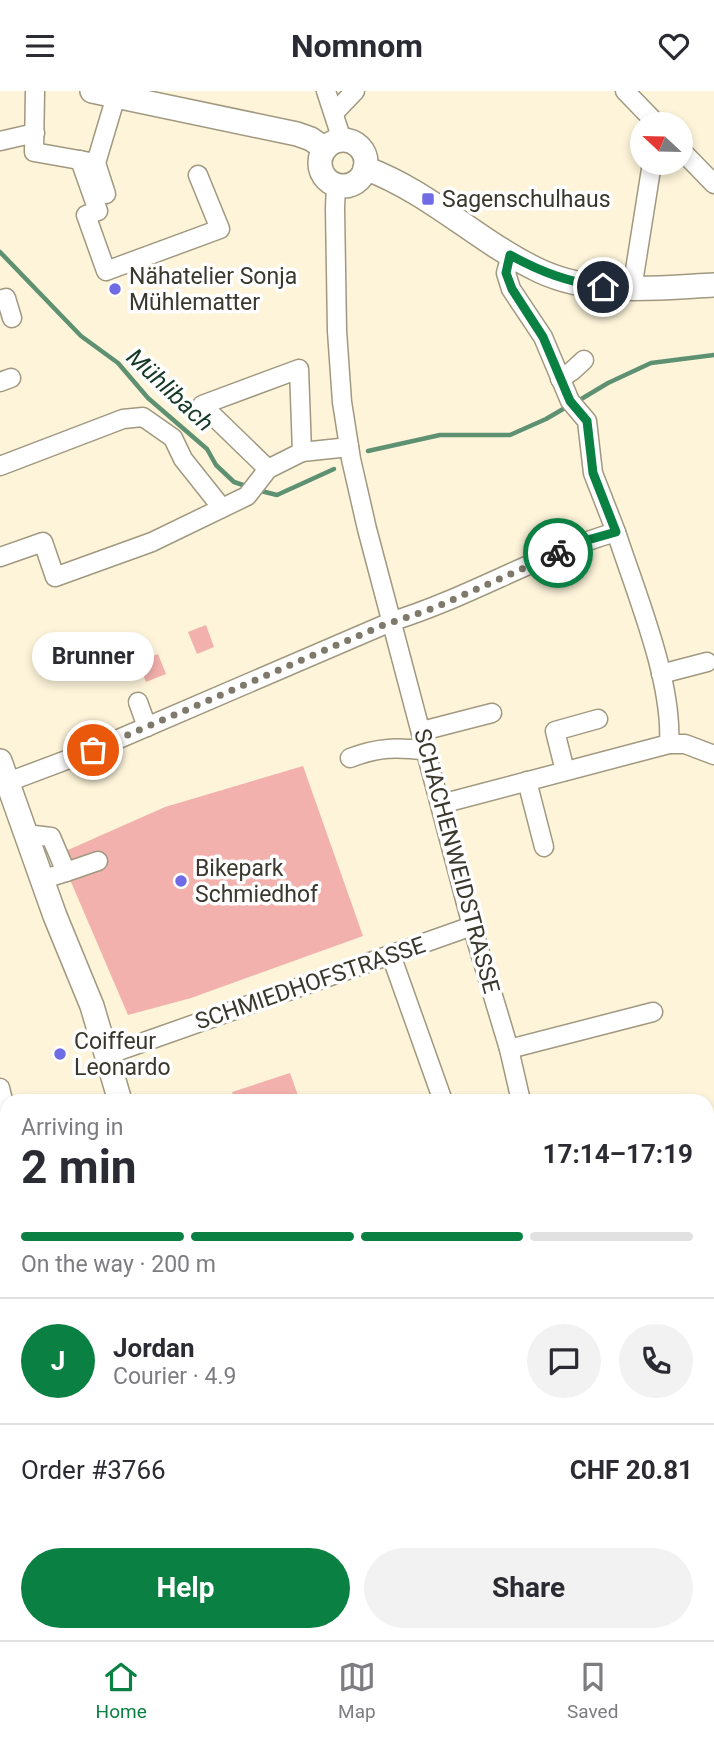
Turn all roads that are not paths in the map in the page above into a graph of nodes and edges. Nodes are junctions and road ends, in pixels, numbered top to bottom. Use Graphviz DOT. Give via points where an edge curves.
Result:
graph roads {
  1 [pos="35,91"];
  2 [pos="92,91"];
  3 [pos="326,91"];
  4 [pos="355,91"];
  5 [pos="625,91"];
  6 [pos="116,96"];
  7 [pos="645,112"];
  8 [pos="334,113"];
  9 [pos="35,133"];
  10 [pos="0,141"];
  11 [pos="333,144"];
  12 [pos="88,162"];
  13 [pos="693,162"];
  14 [pos="365,168"];
  15 [pos="198,175"];
  16 [pos="650,175"];
  17 [pos="714,184"];
  18 [pos="337,185"];
  19 [pos="106,194"];
  20 [pos="510,255"];
  21 [pos="714,285"];
  22 [pos="632,289"];
  23 [pos="0,300"];
  24 [pos="12,318"];
  25 [pos="584,360"];
  26 [pos="559,379"];
  27 [pos="349,447"];
  28 [pos="302,452"];
  29 [pos="0,466"];
  30 [pos="264,475"];
  31 [pos="222,508"];
  32 [pos="616,532"];
  33 [pos="0,557"];
  34 [pos="393,621"];
  35 [pos="707,662"];
  36 [pos="661,674"];
  37 [pos="138,702"];
  38 [pos="492,713"];
  39 [pos="598,719"];
  40 [pos="148,727"];
  41 [pos="422,731"];
  42 [pos="669,744"];
  43 [pos="427,751"];
  44 [pos="714,755"];
  45 [pos="350,758"];
  46 [pos="4,771"];
  47 [pos="565,771"];
  48 [pos="527,781"];
  49 [pos="441,804"];
  50 [pos="26,834"];
  51 [pos="544,847"];
  52 [pos="97,861"];
  53 [pos="66,873"];
  54 [pos="41,880"];
  55 [pos="472,926"];
  56 [pos="391,954"];
  57 [pos="653,1012"];
  58 [pos="509,1049"];
  59 [pos="107,1055"];
  60 [pos="118,1094"];
  61 [pos="441,1094"];
  62 [pos="519,1094"];
  1 -- 9 [label="street"];
  2 -- 6 [label="main road"];
  3 -- 8 [label="street"];
  4 -- 8 [label="street"];
  5 -- 7 [label="street"];
  6 -- 11 [label="main road"];
  6 -- 12 [label="street"];
  8 -- 11 [label="street"];
  9 -- 10 [label="street"];
  9 -- 12 [label="street" via="34,152"];
  11 -- 14 [label="main road" via="358,145"];
  11 -- 18 [label="main road" via="321,157 320,166"];
  12 -- 15 [label="street" via="98,211 86,215 106,271 220,229"];
  12 -- 19 [label="street"];
  13 -- 17 [label="street"];
  14 -- 18 [label="main road" via="351,184"];
  14 -- 20 [label="main road" via="418,192"];
  16 -- 22 [label="street"];
  18 -- 27 [label="street, SCHACHENWEIDSTRASSE" via="337,331"];
  20 -- 22 [label="main road" via="541,272 574,282"];
  20 -- 26 [label="street" via="506,273 512,289 543,337"];
  21 -- 22 [label="main road"];
  23 -- 24 [label="street" via="6,298"];
  25 -- 26 [label="street"];
  26 -- 32 [label="street" via="587,421 593,473"];
  27 -- 28 [label="street"];
  27 -- 34 [label="street, SCHACHENWEIDSTRASSE"];
  28 -- 30 [label="street"];
  28 -- 30 [label="street" via="299,369 202,405"];
  29 -- 31 [label="street" via="123,419 144,417 173,438 183,459"];
  30 -- 31 [label="street" via="247,496"];
  31 -- 33 [label="street" via="152,542 55,577 43,542"];
  32 -- 34 [label="street" via="584,541 434,608"];
  32 -- 36 [label="street"];
  34 -- 40 [label="street"];
  34 -- 41 [label="street, SCHACHENWEIDSTRASSE"];
  35 -- 36 [label="street"];
  36 -- 42 [label="street"];
  37 -- 40 [label="street"];
  38 -- 41 [label="street"];
  39 -- 47 [label="street" via="555,731"];
  40 -- 46 [label="street"];
  41 -- 43 [label="street, SCHACHENWEIDSTRASSE"];
  42 -- 44 [label="street" via="685,744"];
  42 -- 47 [label="street"];
  43 -- 45 [label="street" via="393,747"];
  43 -- 49 [label="street, SCHACHENWEIDSTRASSE"];
  46 -- 50 [label="main road"];
  47 -- 48 [label="street"];
  48 -- 49 [label="street"];
  48 -- 51 [label="street"];
  49 -- 55 [label="street, SCHACHENWEIDSTRASSE"];
  50 -- 53 [label="street" via="51,837"];
  50 -- 54 [label="main road"];
  52 -- 53 [label="street"];
  53 -- 54 [label="street"];
  54 -- 59 [label="main road"];
  55 -- 56 [label="street, SCHMIEDHOFSTRASSE"];
  55 -- 58 [label="street, SCHACHENWEIDSTRASSE"];
  56 -- 59 [label="street, SCHMIEDHOFSTRASSE"];
  56 -- 61 [label="street"];
  57 -- 58 [label="street"];
  58 -- 62 [label="street, SCHACHENWEIDSTRASSE"];
  59 -- 60 [label="main road"];
}
